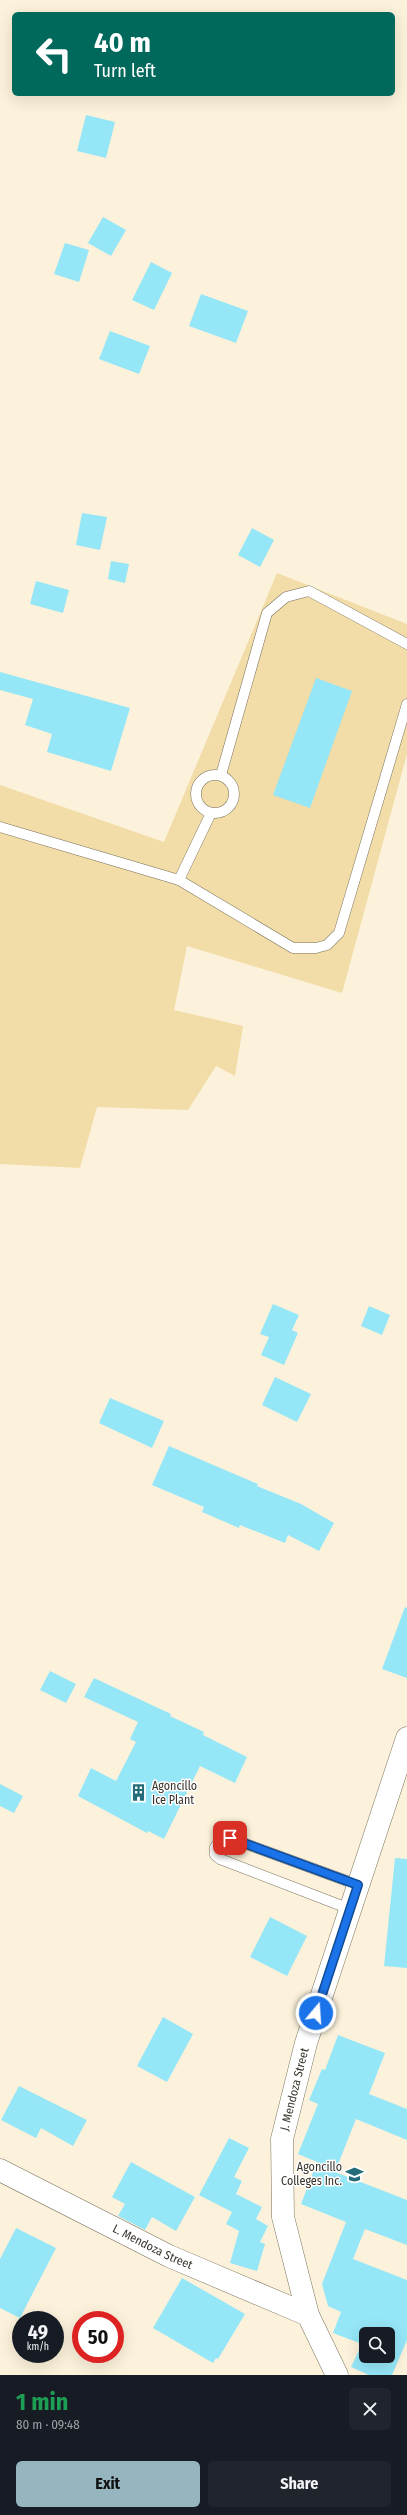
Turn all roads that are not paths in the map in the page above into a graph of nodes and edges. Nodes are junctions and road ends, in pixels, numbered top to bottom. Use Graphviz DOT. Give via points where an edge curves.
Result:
graph roads {
  1 [pos="407,644"];
  2 [pos="407,704"];
  3 [pos="220,775"];
  4 [pos="211,813"];
  5 [pos="0,827"];
  6 [pos="179,880"];
  7 [pos="407,1738"];
  8 [pos="358,1885"];
  9 [pos="350,1909"];
  10 [pos="0,2170"];
  11 [pos="308,2315"];
  12 [pos="337,2375"];
  1 -- 3 [label="lane" via="309,591 286,597 267,613"];
  2 -- 6 [label="lane" via="339,933 327,945 316,948 293,948"];
  3 -- 4 [label="lane" via="231,781 235,793 232,804 223,812"];
  3 -- 4 [label="lane" via="208,776 199,784 196,795 200,807"];
  4 -- 6 [label="lane"];
  5 -- 6 [label="lane"];
  7 -- 8 [label="main road, J. Mendoza Street"];
  8 -- 9 [label="main road, J. Mendoza Street"];
  8 -- 9 [label="lane" via="230,1838 221,1840 215,1847 215,1855 220,1859"];
  9 -- 11 [label="main road, J. Mendoza Street" via="306,2043 282,2139 283,2217"];
  10 -- 11 [label="main road, L. Mendoza Street" via="169,2256"];
  11 -- 12 [label="main road, J. Mendoza Street"];
}
